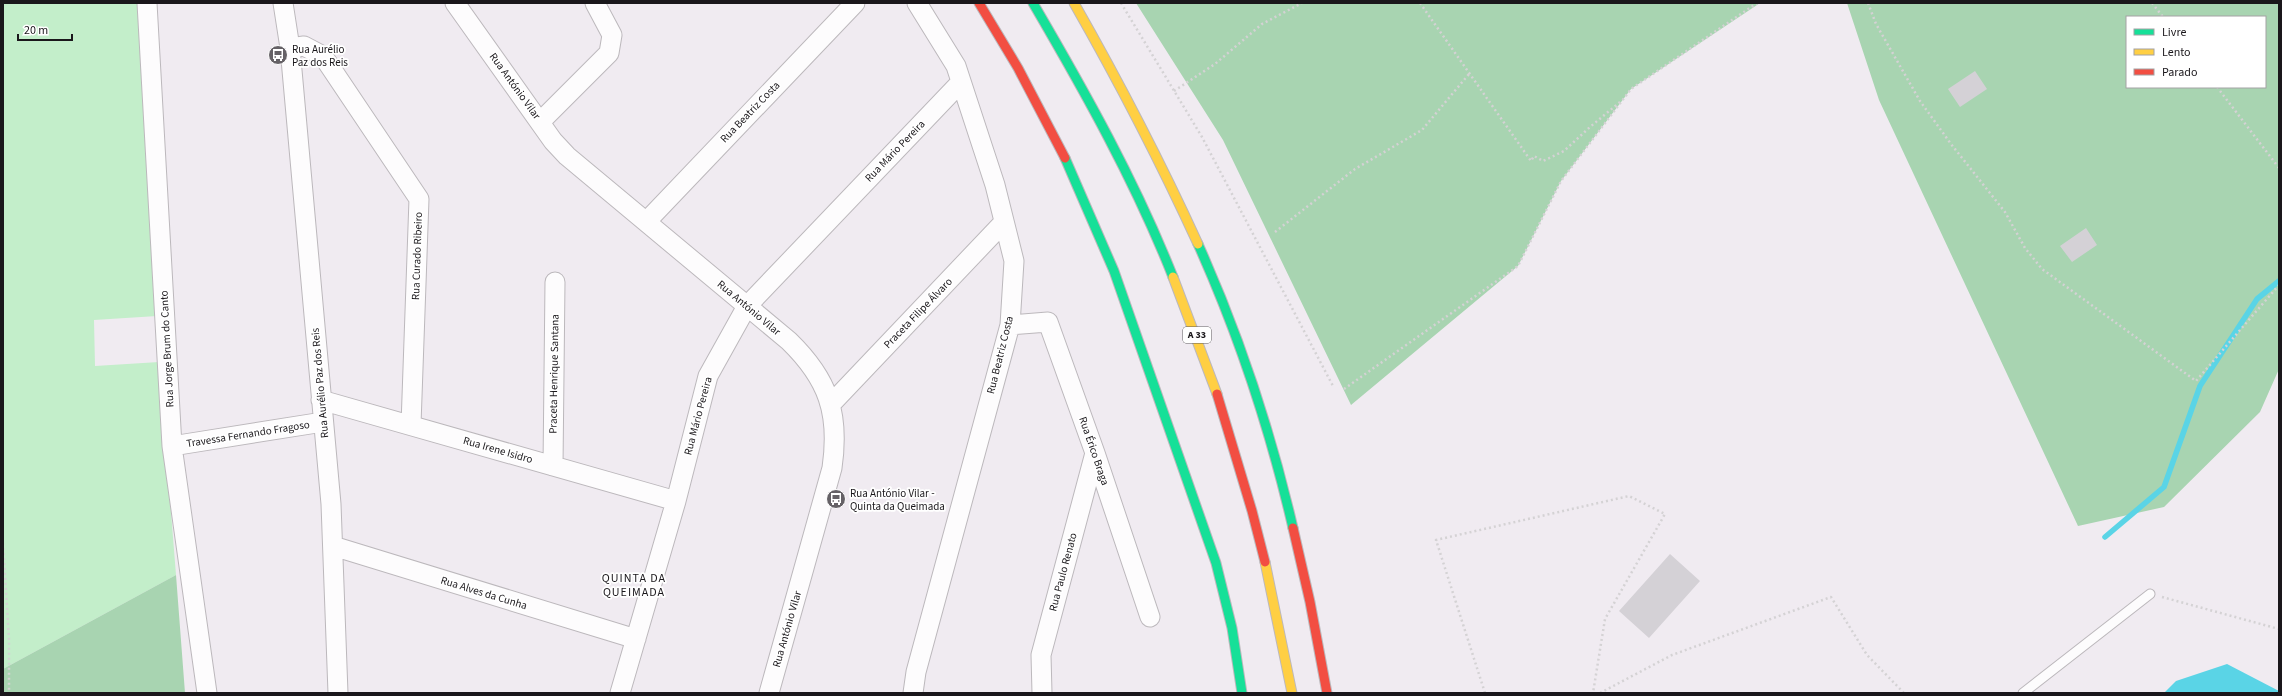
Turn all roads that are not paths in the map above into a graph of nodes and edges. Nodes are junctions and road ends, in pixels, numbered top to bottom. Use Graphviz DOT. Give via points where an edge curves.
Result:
graph roads {
  1 [pos="147,3"];
  2 [pos="283,3"];
  3 [pos="455,3"];
  4 [pos="595,3"];
  5 [pos="855,3"];
  6 [pos="917,3"];
  7 [pos="979,3"];
  8 [pos="1033,3"];
  9 [pos="1074,3"];
  10 [pos="290,48"];
  11 [pos="961,82"];
  12 [pos="540,122"];
  13 [pos="646,222"];
  14 [pos="1004,222"];
  15 [pos="555,282"];
  16 [pos="747,306"];
  17 [pos="1179,321"];
  18 [pos="1010,325"];
  19 [pos="321,400"];
  20 [pos="831,404"];
  21 [pos="324,422"];
  22 [pos="411,426"];
  23 [pos="172,446"];
  24 [pos="1095,453"];
  25 [pos="553,466"];
  26 [pos="1243,476"];
  27 [pos="676,501"];
  28 [pos="333,546"];
  29 [pos="2150,594"];
  30 [pos="1150,617"];
  31 [pos="636,639"];
  32 [pos="207,693"];
  33 [pos="338,693"];
  34 [pos="620,693"];
  35 [pos="769,693"];
  36 [pos="913,693"];
  37 [pos="1042,693"];
  38 [pos="1242,693"];
  39 [pos="1292,693"];
  40 [pos="1327,693"];
  41 [pos="2023,693"];
  1 -- 23 [label="street, Rua Jorge Brum do Canto"];
  2 -- 10 [label="street, Rua Aurélio Paz dos Reis"];
  3 -- 12 [label="street, Rua António Vilar"];
  4 -- 12 [label="street" via="612,35 609,53"];
  5 -- 13 [label="street, Rua Beatriz Costa"];
  6 -- 11 [label="street, Rua Beatriz Costa" via="956,66"];
  7 -- 38 [label="main road" via="1024,76 1058,141 1096,224 1114,271 1225,592 1236,642"];
  8 -- 26 [label="main road, A 33" via="1082,86 1148,218 1178,285 1205,356"];
  9 -- 40 [label="main road" via="1160,159 1191,227 1242,357 1287,502 1309,592"];
  10 -- 19 [label="street, Rua Aurélio Paz dos Reis"];
  10 -- 22 [label="street, Rua Curado Ribeiro" via="304,46 323,56 419,199"];
  11 -- 14 [label="street, Rua Beatriz Costa"];
  11 -- 16 [label="street, Rua Mário Pereira"];
  12 -- 13 [label="street, Rua António Vilar" via="567,156"];
  13 -- 16 [label="street, Rua António Vilar"];
  14 -- 18 [label="street, Rua Beatriz Costa" via="1014,261"];
  14 -- 20 [label="street, Praceta Filipe Álvaro"];
  15 -- 25 [label="street, Praceta Henrique Santana"];
  16 -- 20 [label="street, Rua António Vilar" via="803,354 826,389"];
  16 -- 27 [label="street, Rua Mário Pereira" via="708,376"];
  17 -- 26 [label="main road"];
  18 -- 24 [label="street, Rua Érico Braga" via="1048,322"];
  18 -- 36 [label="street, Rua Beatriz Costa" via="920,656"];
  19 -- 21 [label="street, Rua Aurélio Paz dos Reis"];
  19 -- 22 [label="street, Rua Irene Isidro"];
  20 -- 35 [label="street, Rua António Vilar" via="835,449 832,468"];
  21 -- 23 [label="street, Travessa Fernando Fragoso"];
  21 -- 28 [label="street, Rua Aurélio Paz dos Reis"];
  22 -- 25 [label="street, Rua Irene Isidro"];
  23 -- 32 [label="street, Rua Jorge Brum do Canto"];
  24 -- 30 [label="street, Rua Érico Braga"];
  24 -- 37 [label="street, Rua Paulo Renato" via="1041,655"];
  25 -- 27 [label="street, Rua Irene Isidro"];
  26 -- 39 [label="main road, A 33" via="1261,543"];
  27 -- 31 [label="street, Rua Mário Pereira"];
  28 -- 31 [label="street, Rua Alves da Cunha"];
  28 -- 33 [label="street, Rua Aurélio Paz dos Reis"];
  29 -- 41 [label="lane"];
  31 -- 34 [label="street, Rua Mário Pereira"];
}
